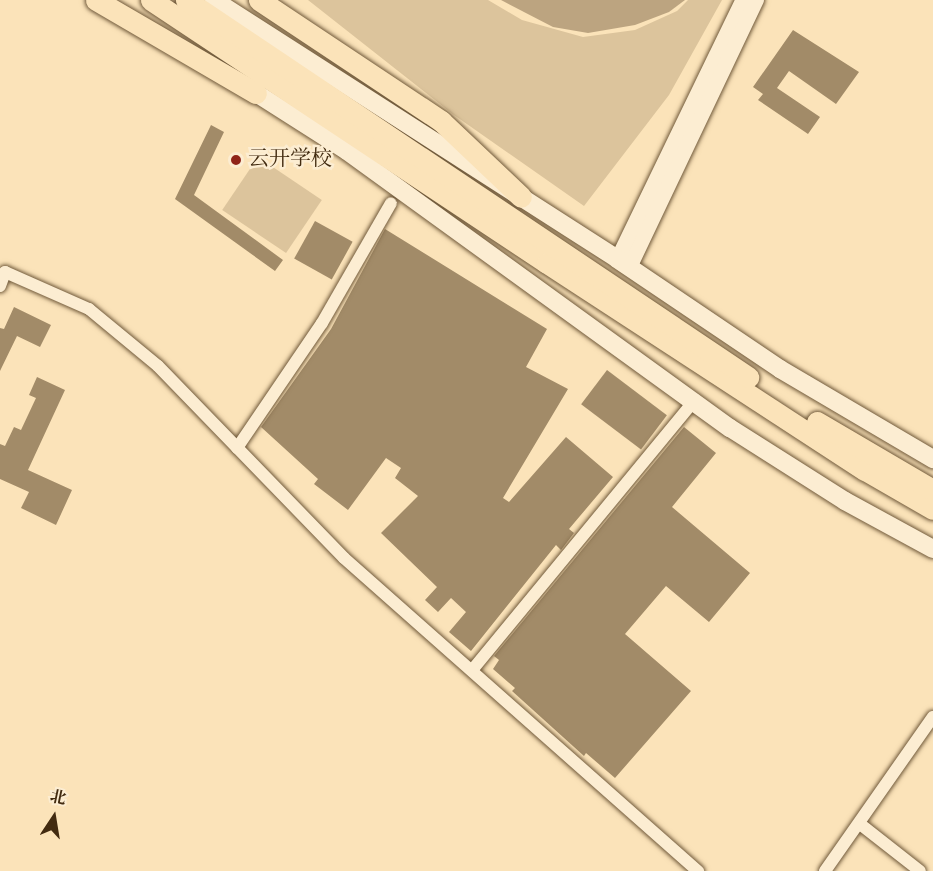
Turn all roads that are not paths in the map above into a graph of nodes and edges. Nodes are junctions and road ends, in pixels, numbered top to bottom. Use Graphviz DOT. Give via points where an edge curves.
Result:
graph roads {
  1 [pos="96,0"];
  2 [pos="109,0"];
  3 [pos="151,0"];
  4 [pos="186,0"];
  5 [pos="214,0"];
  6 [pos="259,0"];
  7 [pos="742,0"];
  8 [pos="756,0"];
  9 [pos="256,93"];
  10 [pos="521,197"];
  11 [pos="391,203"];
  12 [pos="623,263"];
  13 [pos="0,286"];
  14 [pos="695,400"];
  15 [pos="237,448"];
  16 [pos="933,459"];
  17 [pos="933,490"];
  18 [pos="933,509"];
  19 [pos="933,549"];
  20 [pos="473,669"];
  21 [pos="933,717"];
  22 [pos="860,824"];
  23 [pos="698,871"];
  24 [pos="825,871"];
  25 [pos="920,871"];
  1 -- 9 [label="highway"];
  2 -- 9 [label="main road"];
  3 -- 18 [label="highway" via="626,315 865,470"];
  4 -- 17 [label="highway" via="784,401"];
  5 -- 10 [label="main road"];
  6 -- 10 [label="highway" via="441,121"];
  7 -- 12 [label="street"];
  8 -- 12 [label="street"];
  9 -- 14 [label="main road" via="347,152"];
  10 -- 12 [label="main road"];
  11 -- 15 [label="street" via="316,332"];
  12 -- 16 [label="main road" via="780,369"];
  13 -- 15 [label="street" via="5,272 88,309 158,366"];
  14 -- 19 [label="main road" via="791,468"];
  14 -- 20 [label="street"];
  15 -- 20 [label="street" via="344,558"];
  20 -- 23 [label="street"];
  21 -- 22 [label="street"];
  22 -- 24 [label="street"];
  22 -- 25 [label="street"];
}
